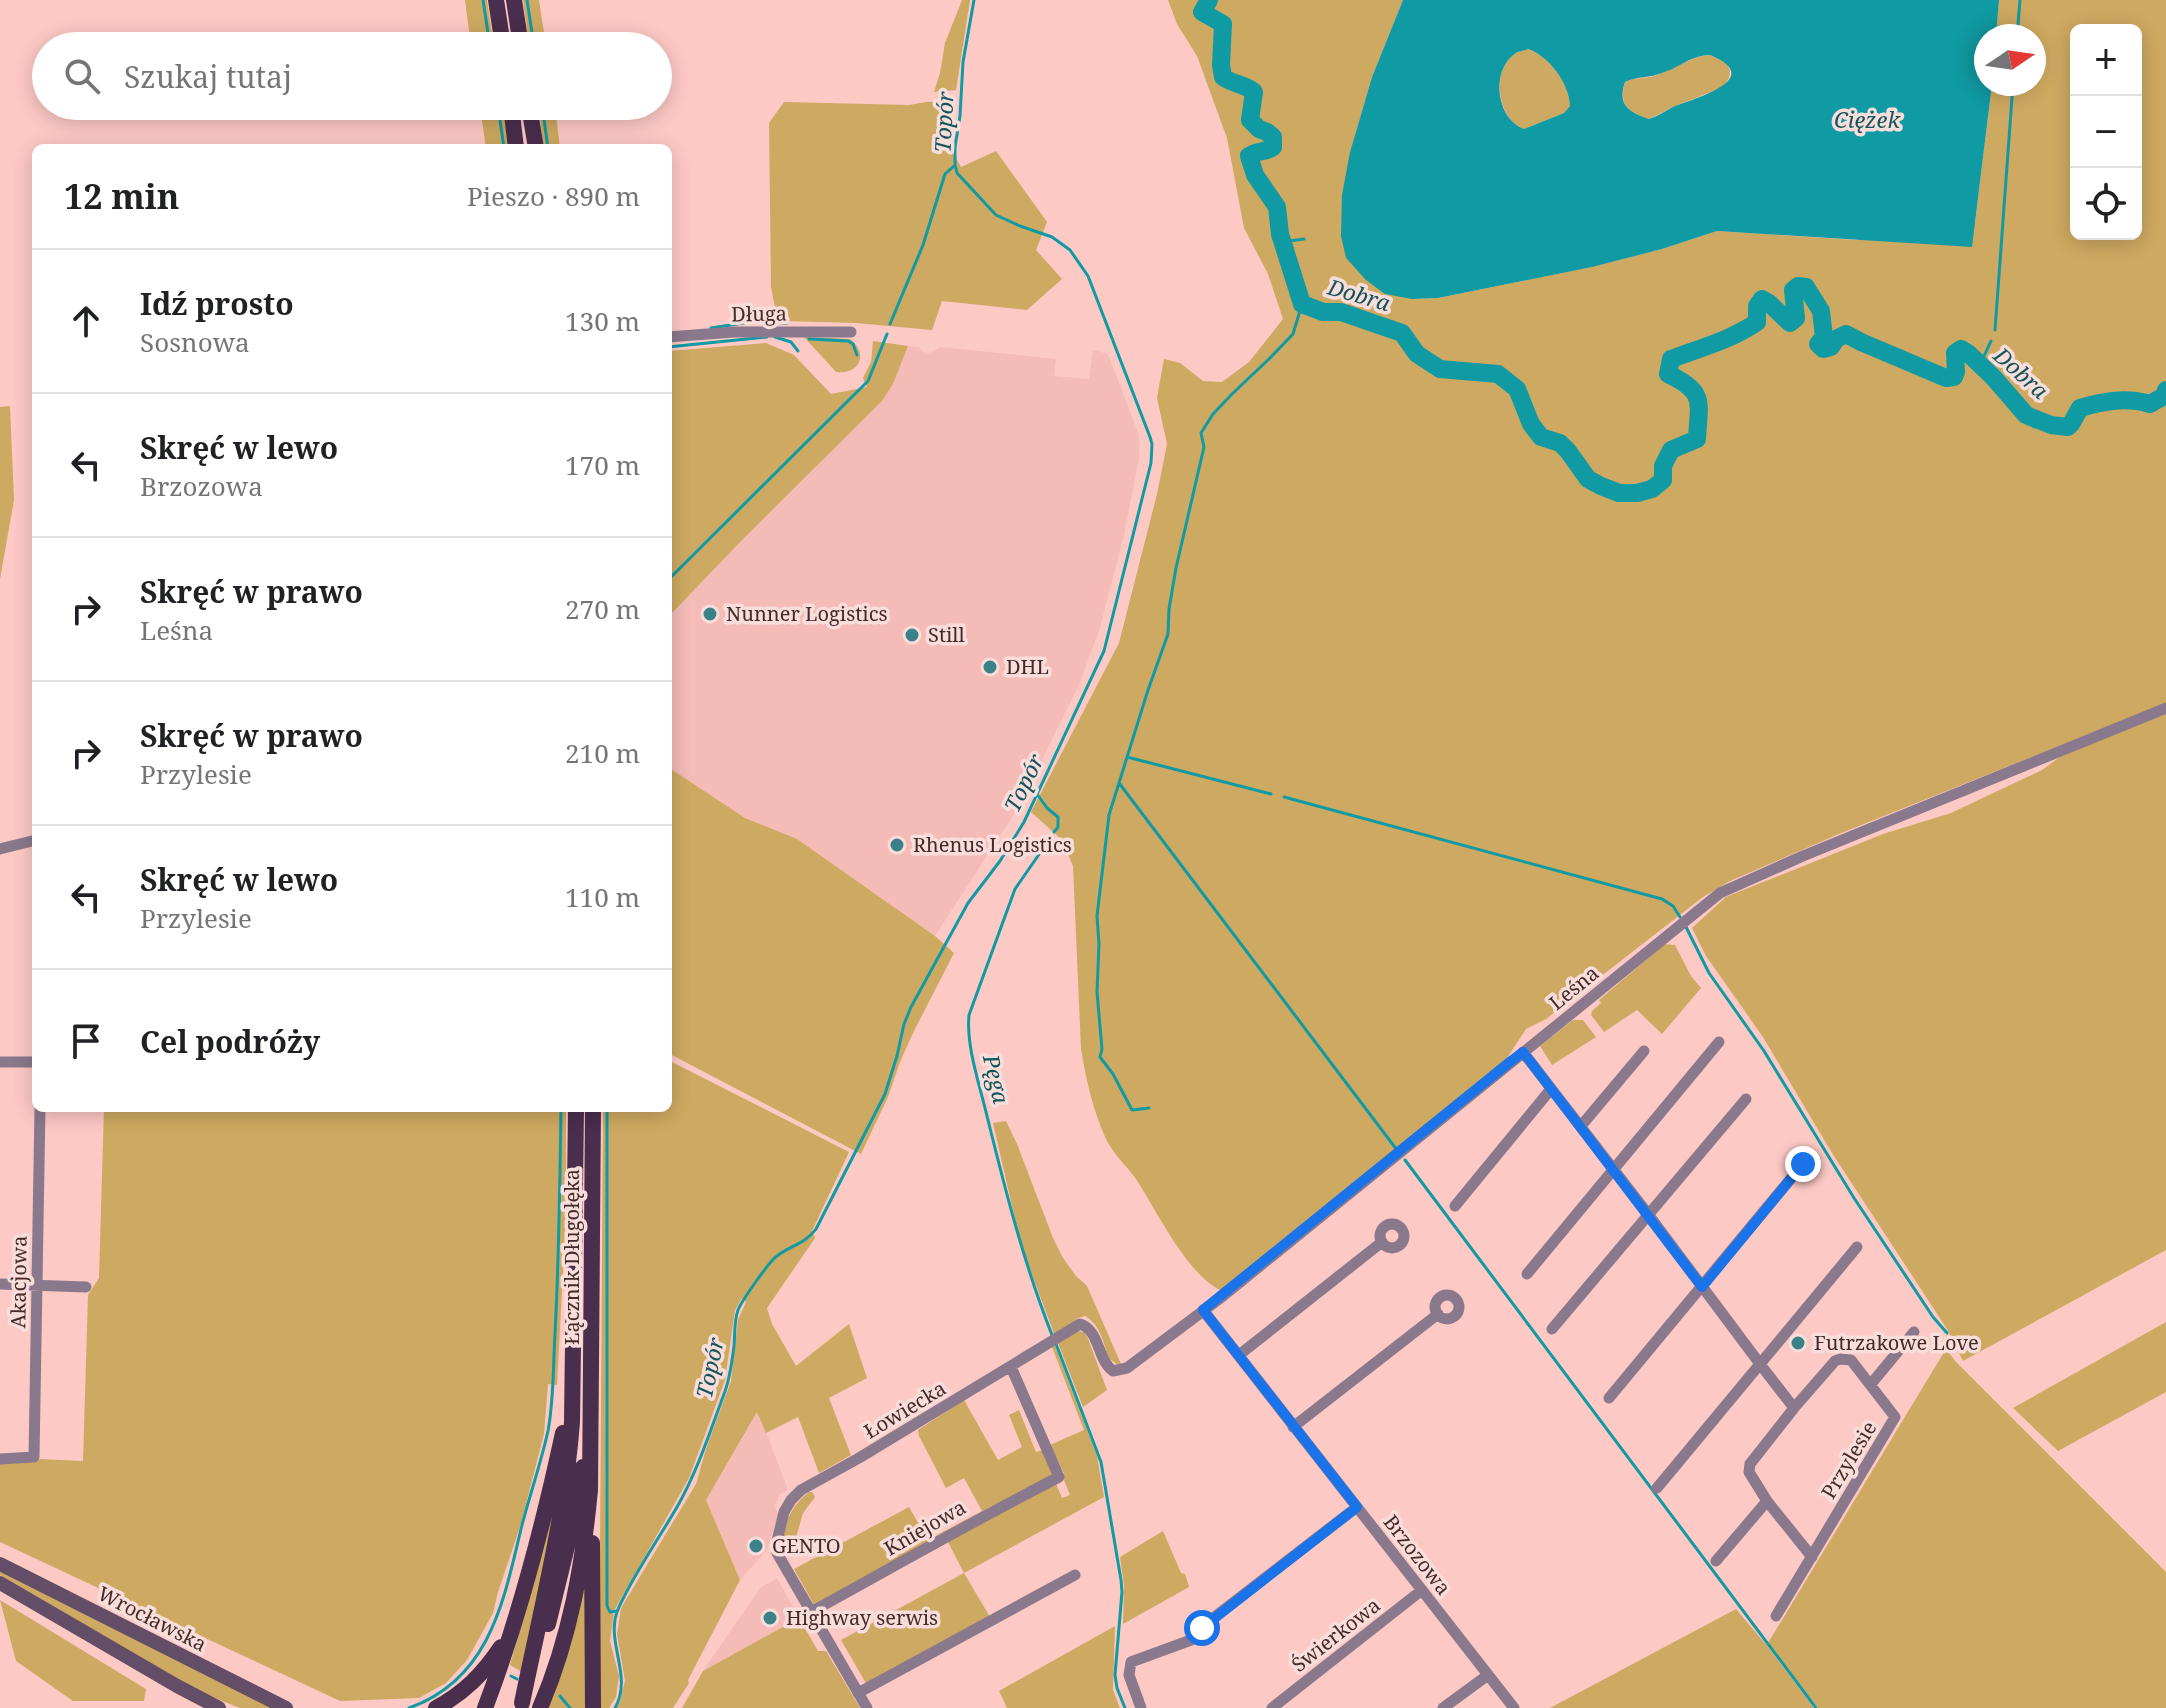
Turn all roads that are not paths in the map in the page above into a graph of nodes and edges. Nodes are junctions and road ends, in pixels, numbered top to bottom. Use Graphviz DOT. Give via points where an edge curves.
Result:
graph roads {
  1 [pos="496,0"];
  2 [pos="514,0"];
  3 [pos="501,32"];
  4 [pos="519,32"];
  5 [pos="513,120"];
  6 [pos="531,120"];
  7 [pos="516,144"];
  8 [pos="535,144"];
  9 [pos="851,332"];
  10 [pos="672,337"];
  11 [pos="2166,708"];
  12 [pos="32,841"];
  13 [pos="0,849"];
  14 [pos="1719,1042"];
  15 [pos="1644,1051"];
  16 [pos="1523,1052"];
  17 [pos="0,1062"];
  18 [pos="32,1062"];
  19 [pos="1551,1089"];
  20 [pos="1746,1099"];
  21 [pos="40,1112"];
  22 [pos="576,1112"];
  23 [pos="593,1112"];
  24 [pos="1581,1126"];
  25 [pos="1803,1164"];
  26 [pos="1614,1169"];
  27 [pos="1455,1206"];
  28 [pos="1648,1214"];
  29 [pos="1382,1242"];
  30 [pos="1857,1247"];
  31 [pos="1527,1274"];
  32 [pos="0,1284"];
  33 [pos="38,1286"];
  34 [pos="86,1287"];
  35 [pos="1702,1287"];
  36 [pos="1203,1310"];
  37 [pos="1438,1314"];
  38 [pos="1085,1325"];
  39 [pos="1552,1329"];
  40 [pos="1914,1332"];
  41 [pos="1239,1355"];
  42 [pos="1760,1364"];
  43 [pos="1011,1367"];
  44 [pos="572,1368"];
  45 [pos="1871,1384"];
  46 [pos="1609,1398"];
  47 [pos="591,1406"];
  48 [pos="1794,1408"];
  49 [pos="1293,1427"];
  50 [pos="0,1459"];
  51 [pos="1657,1488"];
  52 [pos="590,1490"];
  53 [pos="1767,1501"];
  54 [pos="1357,1507"];
  55 [pos="1812,1557"];
  56 [pos="1716,1561"];
  57 [pos="0,1564"];
  58 [pos="1075,1575"];
  59 [pos="0,1583"];
  60 [pos="1422,1590"];
  61 [pos="811,1612"];
  62 [pos="1776,1616"];
  63 [pos="513,1629"];
  64 [pos="1488,1675"];
  65 [pos="858,1693"];
  66 [pos="521,1706"];
  67 [pos="219,1708"];
  68 [pos="286,1708"];
  69 [pos="436,1708"];
  70 [pos="485,1708"];
  71 [pos="540,1708"];
  72 [pos="593,1708"];
  73 [pos="867,1708"];
  74 [pos="1141,1708"];
  75 [pos="1272,1708"];
  76 [pos="1443,1708"];
  77 [pos="1514,1708"];
  1 -- 3 [label="main road"];
  2 -- 4 [label="main road"];
  5 -- 7 [label="main road"];
  6 -- 8 [label="main road"];
  9 -- 10 [label="street, Długa"];
  11 -- 16 [label="street, Leśna" via="1720,893"];
  12 -- 13 [label="street"];
  14 -- 26 [label="street"];
  15 -- 24 [label="street"];
  16 -- 19 [label="street"];
  16 -- 36 [label="street, Leśna"];
  17 -- 18 [label="street"];
  19 -- 24 [label="street"];
  19 -- 27 [label="street"];
  20 -- 28 [label="street"];
  21 -- 33 [label="street, Akacjowa"];
  22 -- 44 [label="main road, Łącznik Długołęka"];
  23 -- 47 [label="main road, Łącznik Długołęka"];
  24 -- 26 [label="street"];
  25 -- 35 [label="street"];
  26 -- 28 [label="street"];
  26 -- 31 [label="street"];
  28 -- 35 [label="street"];
  28 -- 39 [label="street"];
  29 -- 41 [label="street"];
  30 -- 42 [label="street"];
  32 -- 33 [label="street"];
  33 -- 34 [label="street"];
  33 -- 50 [label="street, Akacjowa" via="34,1457"];
  35 -- 42 [label="street"];
  35 -- 46 [label="street"];
  36 -- 38 [label="street, Leśna" via="1117,1371 1105,1364"];
  36 -- 41 [label="street, Brzozowa"];
  37 -- 49 [label="street"];
  38 -- 43 [label="street, Łowiecka"];
  40 -- 45 [label="street"];
  41 -- 49 [label="street, Brzozowa"];
  42 -- 48 [label="street"];
  42 -- 51 [label="street"];
  43 -- 61 [label="street, Łowiecka" via="791,1500 777,1553"];
  43 -- 61 [label="street, Kniejowa" via="1059,1477"];
  44 -- 63 [label="main road" via="566,1422"];
  44 -- 66 [label="main road" via="565,1491"];
  45 -- 48 [label="street, Przylesie" via="1851,1360 1840,1359"];
  45 -- 55 [label="street, Przylesie" via="1895,1417"];
  47 -- 52 [label="main road"];
  47 -- 66 [label="main road" via="561,1575"];
  48 -- 53 [label="street, Przylesie" via="1749,1468"];
  49 -- 54 [label="street, Brzozowa"];
  52 -- 71 [label="main road" via="574,1602"];
  52 -- 72 [label="main road"];
  53 -- 55 [label="street, Przylesie"];
  53 -- 56 [label="street"];
  54 -- 60 [label="street, Brzozowa"];
  54 -- 74 [label="street" via="1191,1640 1131,1662 1129,1675"];
  55 -- 62 [label="street, Przylesie"];
  57 -- 68 [label="main road, Wrocławska"];
  58 -- 65 [label="street"];
  59 -- 67 [label="main road"];
  60 -- 64 [label="street, Brzozowa"];
  60 -- 75 [label="street, Świerkowa"];
  61 -- 65 [label="street"];
  63 -- 69 [label="main road" via="478,1678"];
  63 -- 70 [label="main road"];
  64 -- 76 [label="street"];
  64 -- 77 [label="street, Brzozowa"];
  65 -- 73 [label="street"];
}
